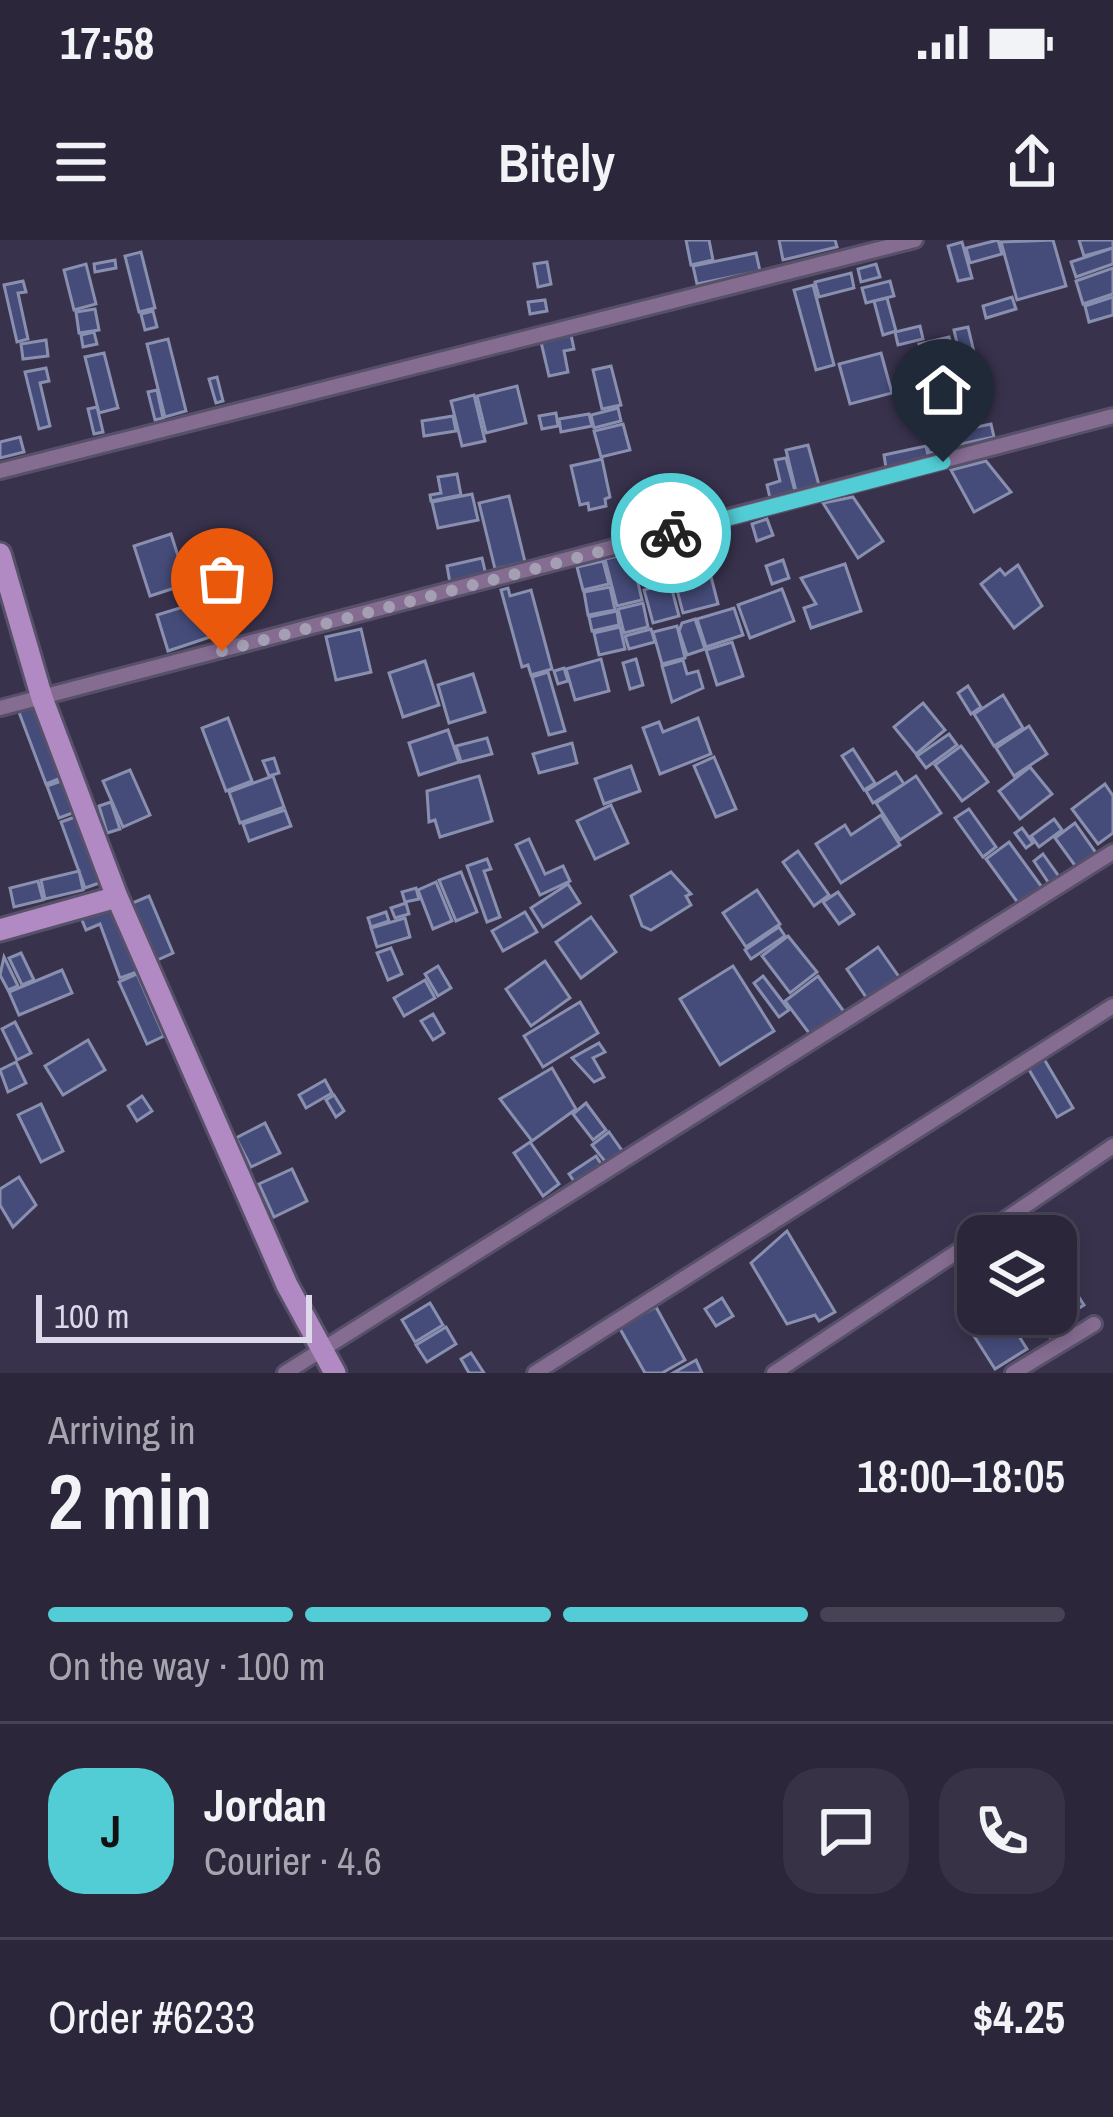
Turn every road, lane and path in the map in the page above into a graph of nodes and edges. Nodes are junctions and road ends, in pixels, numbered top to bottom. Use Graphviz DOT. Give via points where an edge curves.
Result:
graph roads {
  1 [pos="915,240"];
  2 [pos="1113,416"];
  3 [pos="0,470"];
  4 [pos="0,554"];
  5 [pos="42,698"];
  6 [pos="0,708"];
  7 [pos="1113,852"];
  8 [pos="117,898"];
  9 [pos="0,930"];
  10 [pos="1113,1006"];
  11 [pos="1113,1146"];
  12 [pos="1011,1215"];
  13 [pos="957,1252"];
  14 [pos="1094,1324"];
  15 [pos="323,1346"];
  16 [pos="285,1373"];
  17 [pos="335,1373"];
  18 [pos="535,1373"];
  19 [pos="774,1373"];
  20 [pos="1013,1373"];
  1 -- 3 [label="street"];
  2 -- 5 [label="street"];
  4 -- 5 [label="street"];
  5 -- 6 [label="street"];
  5 -- 8 [label="street"];
  7 -- 15 [label="street"];
  8 -- 9 [label="street"];
  8 -- 15 [label="street" via="286,1286"];
  10 -- 18 [label="street"];
  11 -- 12 [label="street"];
  13 -- 19 [label="street"];
  14 -- 20 [label="street"];
  15 -- 16 [label="street"];
  15 -- 17 [label="street"];
}
